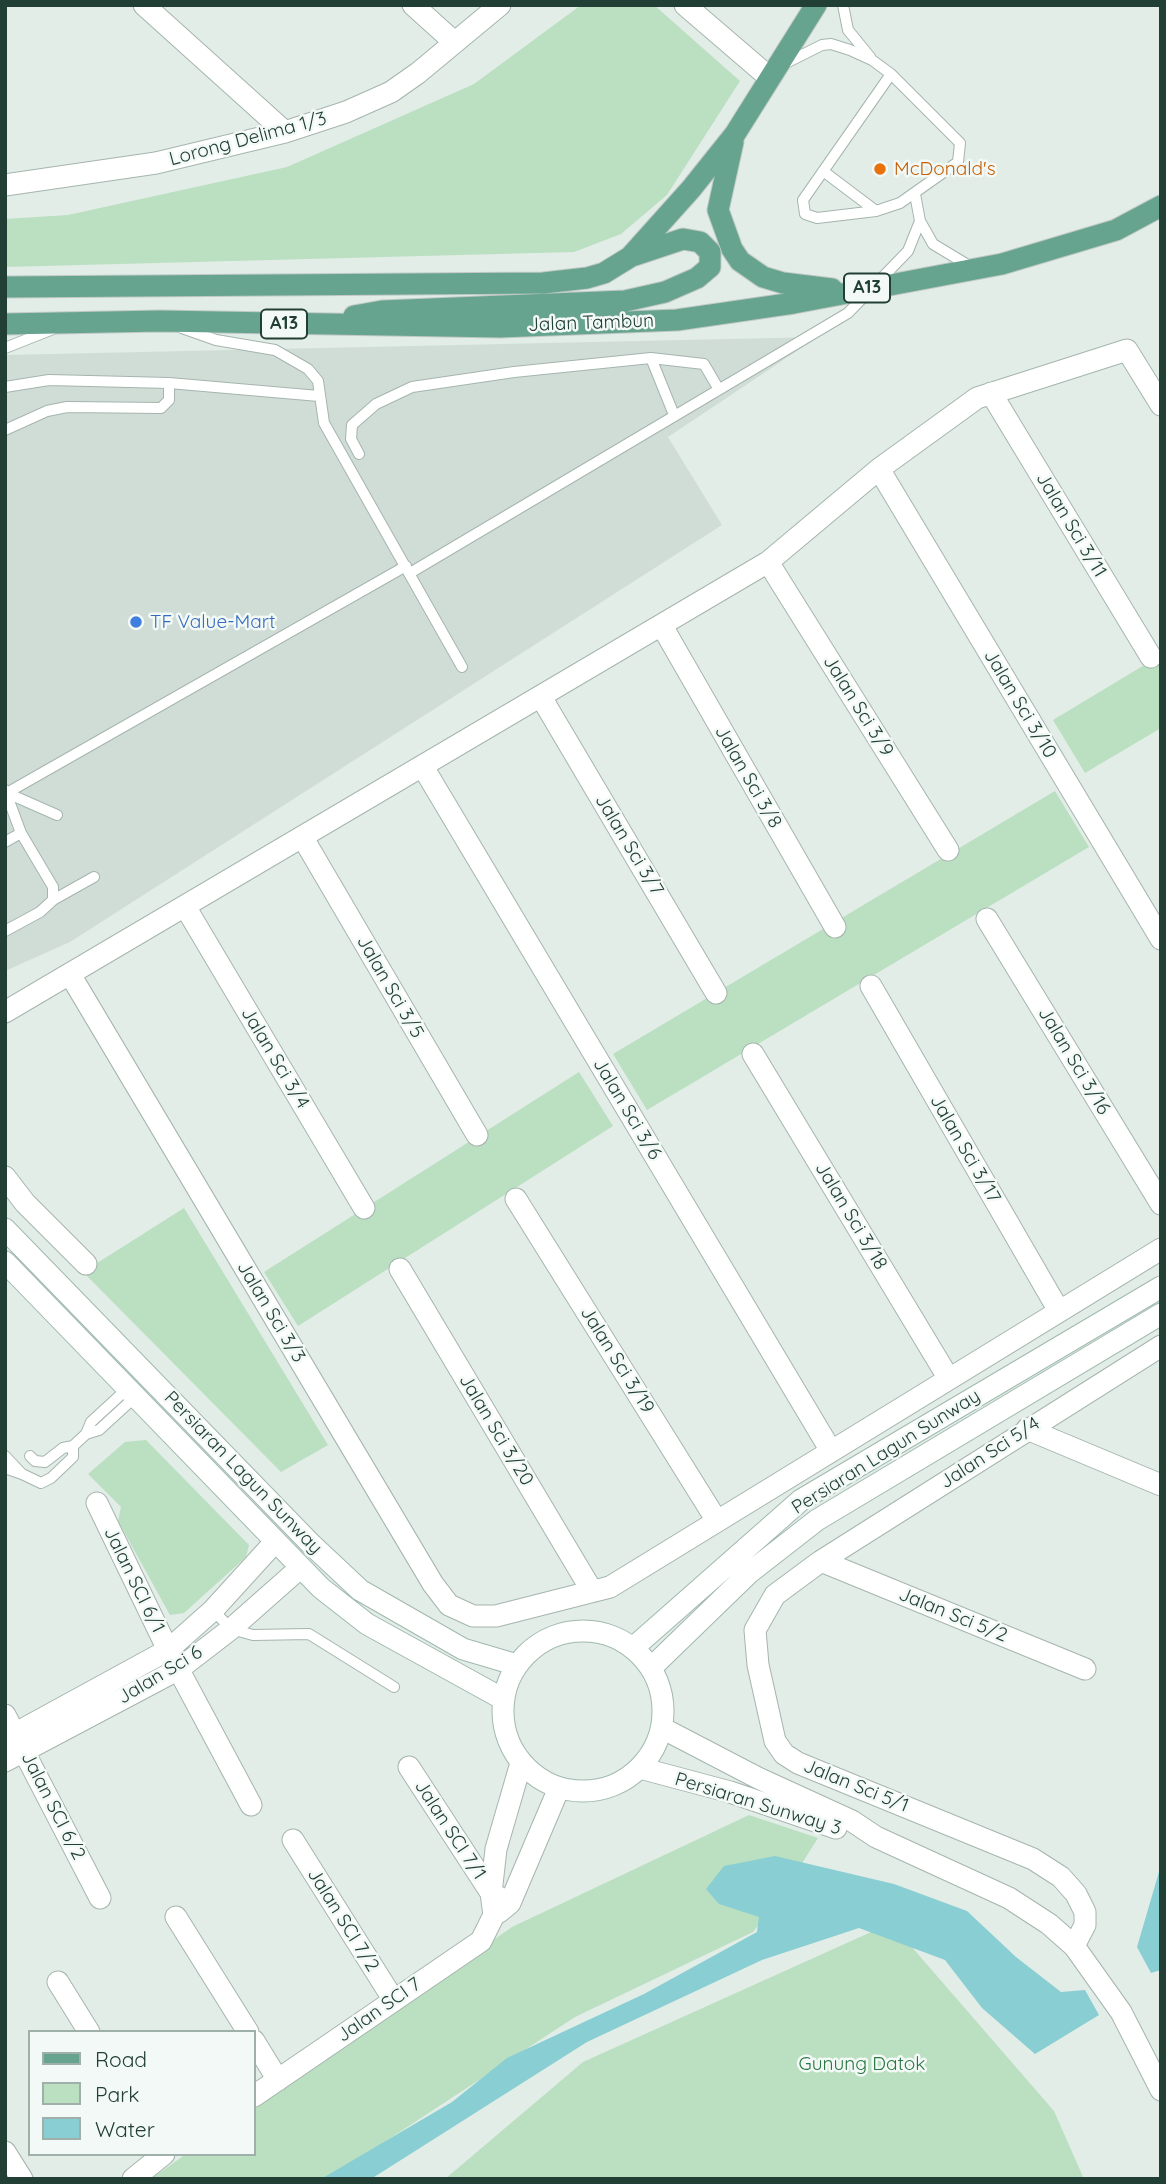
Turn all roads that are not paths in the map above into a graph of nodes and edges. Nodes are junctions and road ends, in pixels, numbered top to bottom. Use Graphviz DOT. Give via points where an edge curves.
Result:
graph roads {
  1 [pos="144,5"];
  2 [pos="413,5"];
  3 [pos="500,5"];
  4 [pos="685,5"];
  5 [pos="816,5"];
  6 [pos="843,5"];
  7 [pos="453,41"];
  8 [pos="872,60"];
  9 [pos="773,73"];
  10 [pos="891,74"];
  11 [pos="285,132"];
  12 [pos="735,134"];
  13 [pos="823,171"];
  14 [pos="5,185"];
  15 [pos="915,194"];
  16 [pos="1161,206"];
  17 [pos="876,211"];
  18 [pos="920,221"];
  19 [pos="630,257"];
  20 [pos="973,268"];
  21 [pos="5,286"];
  22 [pos="872,288"];
  23 [pos="848,291"];
  24 [pos="160,321"];
  25 [pos="5,324"];
  26 [pos="66,324"];
  27 [pos="310,325"];
  28 [pos="5,348"];
  29 [pos="652,358"];
  30 [pos="169,383"];
  31 [pos="5,387"];
  32 [pos="719,388"];
  33 [pos="991,393"];
  34 [pos="319,397"];
  35 [pos="1161,405"];
  36 [pos="674,415"];
  37 [pos="5,430"];
  38 [pos="359,454"];
  39 [pos="879,469"];
  40 [pos="768,562"];
  41 [pos="408,570"];
  42 [pos="662,626"];
  43 [pos="1151,657"];
  44 [pos="462,667"];
  45 [pos="541,697"];
  46 [pos="423,767"];
  47 [pos="6,792"];
  48 [pos="57,815"];
  49 [pos="21,833"];
  50 [pos="303,838"];
  51 [pos="5,842"];
  52 [pos="948,850"];
  53 [pos="94,877"];
  54 [pos="53,900"];
  55 [pos="186,908"];
  56 [pos="987,919"];
  57 [pos="835,927"];
  58 [pos="5,931"];
  59 [pos="1161,939"];
  60 [pos="71,975"];
  61 [pos="870,986"];
  62 [pos="716,993"];
  63 [pos="5,1012"];
  64 [pos="753,1054"];
  65 [pos="477,1135"];
  66 [pos="5,1177"];
  67 [pos="516,1199"];
  68 [pos="1161,1204"];
  69 [pos="363,1208"];
  70 [pos="5,1228"];
  71 [pos="1161,1249"];
  72 [pos="5,1262"];
  73 [pos="86,1264"];
  74 [pos="400,1269"];
  75 [pos="1161,1287"];
  76 [pos="1059,1311"];
  77 [pos="1161,1314"];
  78 [pos="1161,1346"];
  79 [pos="950,1379"];
  80 [pos="131,1393"];
  81 [pos="932,1423"];
  82 [pos="1027,1429"];
  83 [pos="945,1443"];
  84 [pos="73,1446"];
  85 [pos="831,1451"];
  86 [pos="5,1455"];
  87 [pos="30,1456"];
  88 [pos="5,1468"];
  89 [pos="22,1474"];
  90 [pos="1161,1485"];
  91 [pos="97,1503"];
  92 [pos="717,1521"];
  93 [pos="274,1543"];
  94 [pos="821,1561"];
  95 [pos="300,1567"];
  96 [pos="592,1591"];
  97 [pos="213,1610"];
  98 [pos="231,1629"];
  99 [pos="633,1648"];
  100 [pos="169,1650"];
  101 [pos="517,1665"];
  102 [pos="651,1668"];
  103 [pos="179,1669"];
  104 [pos="1085,1669"];
  105 [pos="394,1687"];
  106 [pos="503,1699"];
  107 [pos="662,1728"];
  108 [pos="11,1740"];
  109 [pos="522,1763"];
  110 [pos="409,1767"];
  111 [pos="640,1768"];
  112 [pos="738,1768"];
  113 [pos="559,1788"];
  114 [pos="730,1792"];
  115 [pos="251,1805"];
  116 [pos="876,1837"];
  117 [pos="293,1840"];
  118 [pos="491,1893"];
  119 [pos="100,1898"];
  120 [pos="502,1909"];
  121 [pos="176,1917"];
  122 [pos="1074,1945"];
  123 [pos="58,1982"];
  124 [pos="393,1999"];
  125 [pos="88,2030"];
  126 [pos="247,2030"];
  127 [pos="256,2044"];
  128 [pos="278,2080"];
  129 [pos="1161,2090"];
  130 [pos="256,2095"];
  131 [pos="5,2152"];
  132 [pos="162,2156"];
  133 [pos="22,2179"];
  134 [pos="133,2179"];
  1 -- 11 [label="street"];
  2 -- 7 [label="street"];
  3 -- 7 [label="street, Lorong Delima 1/3"];
  4 -- 9 [label="street"];
  5 -- 9 [label="main road"];
  6 -- 8 [label="lane" via="848,30"];
  7 -- 11 [label="street, Lorong Delima 1/3" via="391,92"];
  8 -- 9 [label="lane" via="831,44"];
  8 -- 10 [label="lane"];
  9 -- 12 [label="main road"];
  10 -- 13 [label="lane"];
  10 -- 15 [label="lane" via="950,131 961,150 958,162"];
  11 -- 14 [label="street, Lorong Delima 1/3" via="156,163"];
  12 -- 19 [label="main road"];
  12 -- 23 [label="main road" via="718,210 740,261 763,277 783,283"];
  13 -- 17 [label="lane"];
  13 -- 17 [label="lane" via="803,200 805,214 817,218"];
  15 -- 17 [label="lane"];
  15 -- 18 [label="lane"];
  16 -- 20 [label="main road, Jalan Tambun / A13" via="1084,241"];
  18 -- 20 [label="lane" via="933,244"];
  18 -- 22 [label="lane" via="908,251"];
  19 -- 21 [label="main road, A13" via="587,278 489,284"];
  19 -- 27 [label="main road" via="683,239 700,242 710,252 710,267 665,292 625,301 382,311"];
  20 -- 22 [label="main road, Jalan Tambun / A13"];
  22 -- 23 [label="main road, Jalan Tambun / A13"];
  22 -- 32 [label="lane" via="848,313"];
  23 -- 27 [label="main road, Jalan Tambun / A13" via="677,320 500,327"];
  24 -- 26 [label="main road, Jalan Tambun / A13"];
  24 -- 27 [label="main road, Jalan Tambun / A13"];
  24 -- 34 [label="lane" via="216,340 275,350 309,369 318,381"];
  25 -- 26 [label="main road, Jalan Tambun / A13"];
  26 -- 28 [label="lane"];
  29 -- 32 [label="lane" via="705,364"];
  29 -- 36 [label="lane"];
  29 -- 38 [label="lane" via="412,387 376,404 352,425 351,439"];
  30 -- 31 [label="lane" via="48,380"];
  30 -- 34 [label="lane"];
  30 -- 37 [label="lane" via="169,400 161,408 67,407"];
  32 -- 36 [label="lane"];
  33 -- 35 [label="street" via="1127,350"];
  33 -- 39 [label="street"];
  33 -- 43 [label="street, Jalan Sci 3/11"];
  34 -- 41 [label="lane" via="324,423"];
  36 -- 41 [label="lane"];
  39 -- 40 [label="street"];
  39 -- 59 [label="street, Jalan Sci 3/10"];
  40 -- 42 [label="street"];
  40 -- 52 [label="street, Jalan Sci 3/9"];
  41 -- 44 [label="lane"];
  41 -- 47 [label="lane"];
  42 -- 45 [label="street"];
  42 -- 57 [label="street, Jalan Sci 3/8"];
  45 -- 46 [label="street"];
  45 -- 62 [label="street, Jalan Sci 3/7"];
  46 -- 50 [label="street"];
  46 -- 85 [label="street, Jalan Sci 3/6"];
  47 -- 48 [label="lane"];
  47 -- 49 [label="lane"];
  49 -- 51 [label="lane"];
  49 -- 54 [label="lane" via="53,887"];
  50 -- 55 [label="street"];
  50 -- 65 [label="street, Jalan Sci 3/5"];
  53 -- 54 [label="lane"];
  54 -- 58 [label="lane"];
  55 -- 60 [label="street"];
  55 -- 69 [label="street, Jalan Sci 3/4"];
  56 -- 68 [label="street, Jalan Sci 3/16"];
  60 -- 63 [label="street"];
  60 -- 96 [label="street, Jalan Sci 3/3" via="449,1605 473,1616 496,1616"];
  61 -- 76 [label="street, Jalan Sci 3/17"];
  64 -- 79 [label="street, Jalan Sci 3/18"];
  66 -- 73 [label="street" via="24,1203"];
  67 -- 92 [label="street, Jalan Sci 3/19"];
  70 -- 101 [label="street, Persiaran Lagun Sunway" via="360,1590 463,1649"];
  71 -- 76 [label="street"];
  72 -- 80 [label="street, Persiaran Lagun Sunway"];
  74 -- 96 [label="street, Jalan Sci 3/20"];
  75 -- 81 [label="street, Persiaran Lagun Sunway"];
  76 -- 79 [label="street"];
  77 -- 83 [label="street, Persiaran Lagun Sunway"];
  78 -- 82 [label="street, Jalan Sci 5/4"];
  79 -- 85 [label="street"];
  80 -- 84 [label="lane" via="99,1430"];
  80 -- 93 [label="street, Persiaran Lagun Sunway"];
  81 -- 83 [label="street"];
  81 -- 99 [label="street, Persiaran Lagun Sunway" via="802,1500"];
  82 -- 90 [label="street"];
  82 -- 94 [label="street, Jalan Sci 5/4"];
  83 -- 102 [label="street, Persiaran Lagun Sunway" via="817,1520 749,1573"];
  84 -- 87 [label="lane" via="44,1462"];
  84 -- 89 [label="lane" via="73,1457 51,1478 41,1483"];
  85 -- 92 [label="street"];
  86 -- 89 [label="lane"];
  88 -- 89 [label="lane"];
  91 -- 100 [label="street, Jalan SCI 6/1"];
  92 -- 96 [label="street" via="610,1587"];
  93 -- 95 [label="street, Persiaran Lagun Sunway"];
  93 -- 97 [label="street, Jalan Sci 6"];
  94 -- 104 [label="street, Jalan Sci 5/2"];
  94 -- 122 [label="street, Jalan Sci 5/1" via="775,1595 755,1630 775,1741 798,1763 1033,1858 1061,1877 1085,1912 1085,1925"];
  95 -- 98 [label="street, Jalan Sci 6"];
  95 -- 106 [label="street, Persiaran Lagun Sunway" via="367,1624"];
  97 -- 98 [label="lane"];
  97 -- 100 [label="street, Jalan Sci 6"];
  98 -- 103 [label="street, Jalan Sci 6"];
  98 -- 105 [label="lane" via="253,1635 309,1634"];
  99 -- 101 [label="street" via="610,1635 584,1630 558,1634 535,1646"];
  99 -- 102 [label="street"];
  100 -- 103 [label="street, Jalan SCI 6/1"];
  100 -- 108 [label="street, Jalan Sci 6"];
  101 -- 106 [label="street"];
  102 -- 107 [label="street" via="662,1698"];
  103 -- 108 [label="street, Jalan Sci 6"];
  103 -- 115 [label="street, Jalan SCI 6/1"];
  106 -- 109 [label="street" via="509,1743"];
  107 -- 111 [label="street" via="654,1750"];
  107 -- 112 [label="street, Persiaran Sunway 3"];
  108 -- 119 [label="street, Jalan SCI 6/2"];
  109 -- 113 [label="street"];
  109 -- 118 [label="street" via="496,1849"];
  110 -- 118 [label="street, Jalan SCI 7/1"];
  111 -- 113 [label="street" via="603,1789"];
  111 -- 114 [label="street, Persiaran Sunway 3"];
  112 -- 114 [label="street"];
  112 -- 116 [label="street, Persiaran Sunway 3" via="852,1821"];
  113 -- 120 [label="street, Jalan SCI 7"];
  114 -- 116 [label="street, Persiaran Sunway 3"];
  116 -- 122 [label="street, Persiaran Sunway 3" via="1009,1898"];
  117 -- 124 [label="street, Jalan SCI 7/2"];
  118 -- 120 [label="street"];
  120 -- 124 [label="street, Jalan SCI 7" via="481,1941"];
  121 -- 126 [label="street"];
  122 -- 129 [label="street, Persiaran Sunway 3" via="1121,2012"];
  123 -- 125 [label="street"];
  124 -- 128 [label="street, Jalan SCI 7"];
  127 -- 128 [label="street"];
  128 -- 130 [label="street, Jalan SCI 7"];
  131 -- 133 [label="street"];
  132 -- 134 [label="street"];
}
